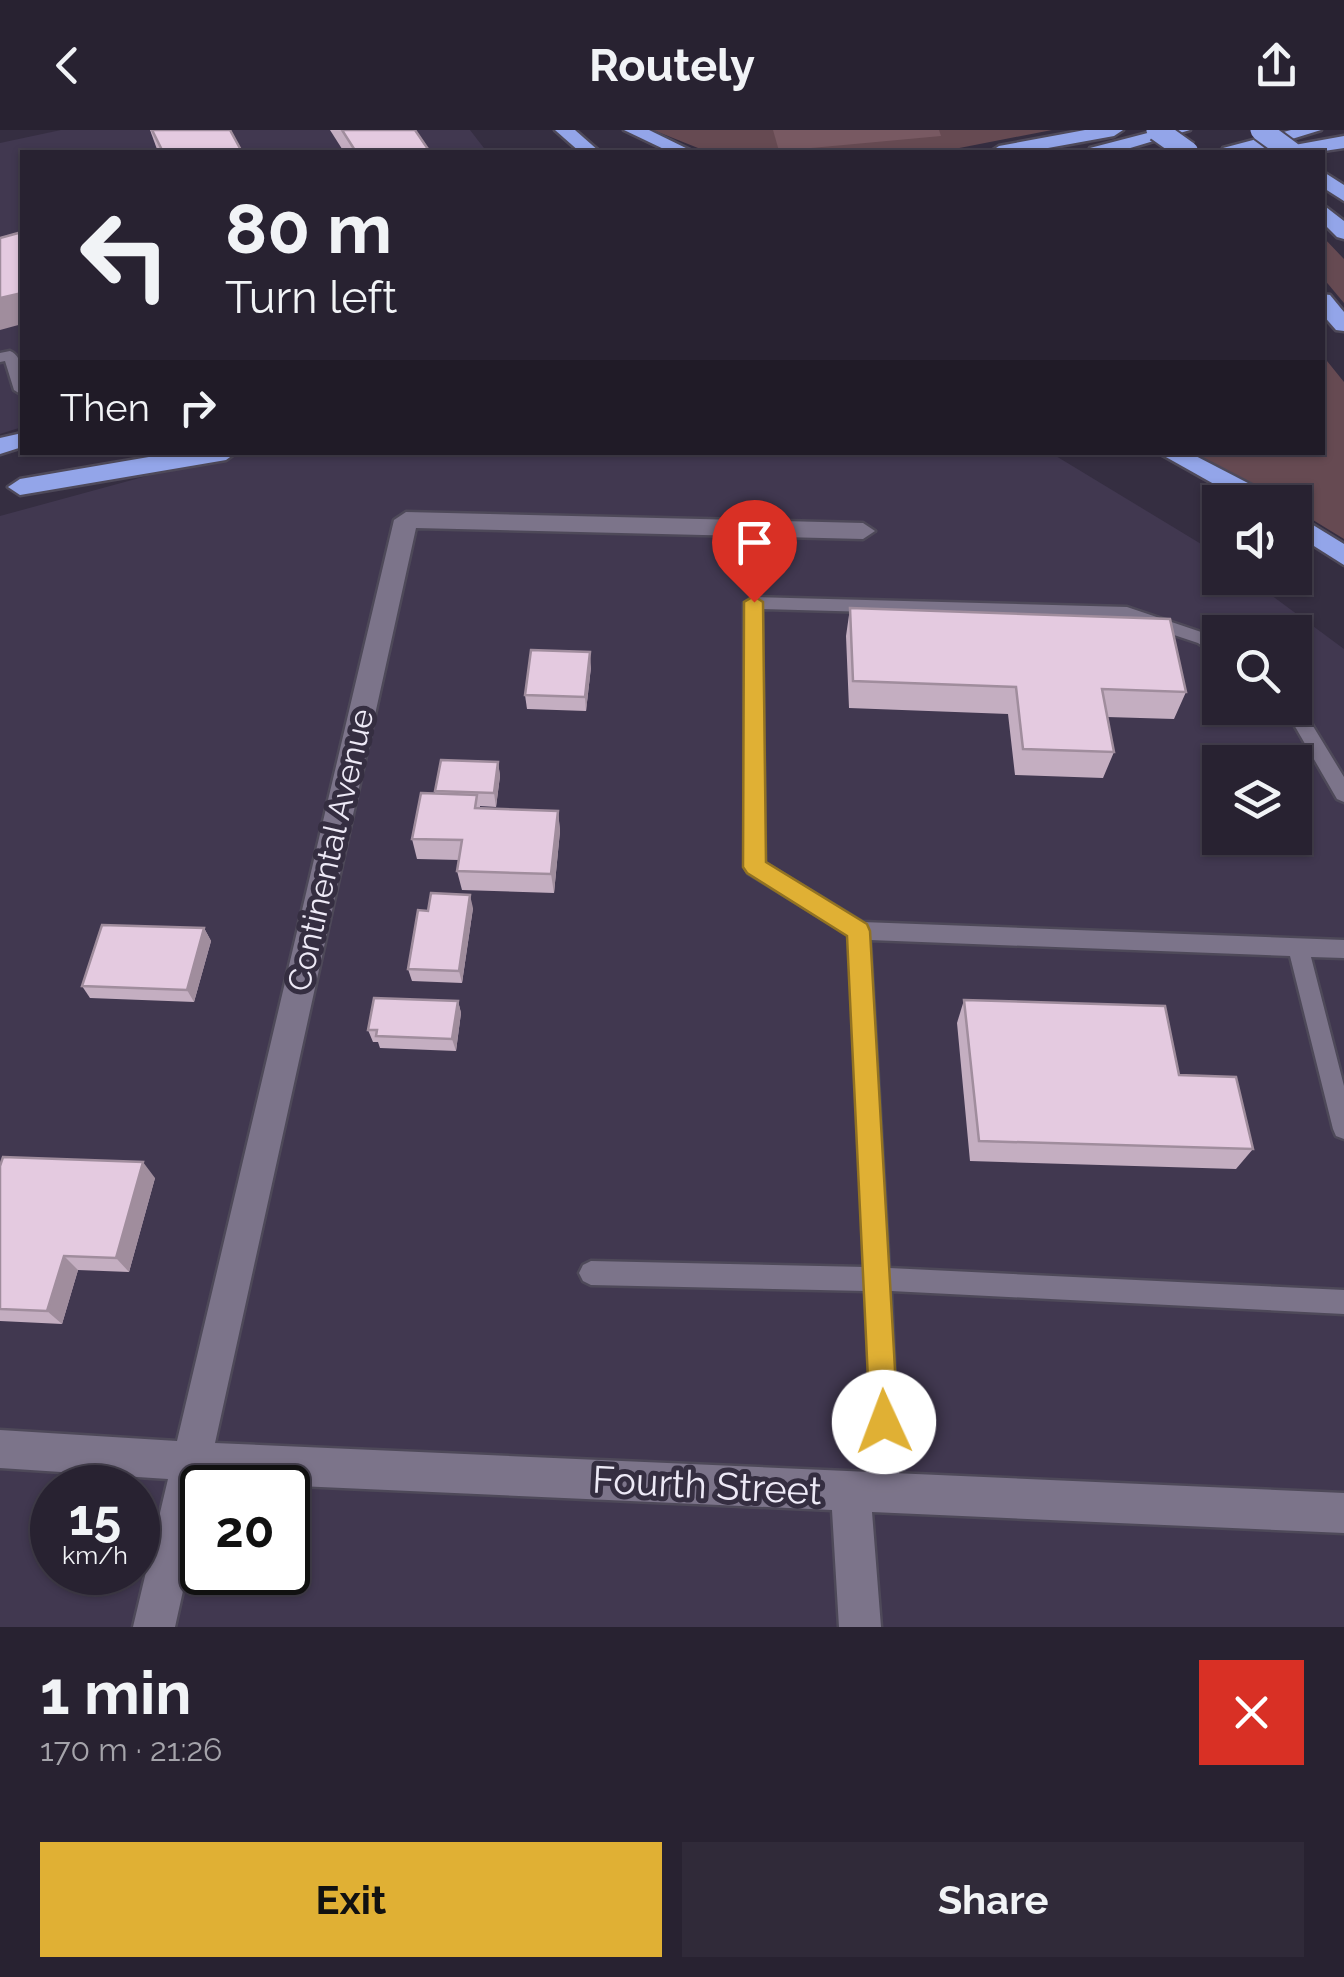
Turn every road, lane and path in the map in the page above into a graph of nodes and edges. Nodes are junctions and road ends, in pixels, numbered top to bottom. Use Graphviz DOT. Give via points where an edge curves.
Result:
graph roads {
  1 [pos="633,130"];
  2 [pos="1114,130"];
  3 [pos="1157,130"];
  4 [pos="1179,130"];
  5 [pos="1258,130"];
  6 [pos="1312,130"];
  7 [pos="564,131"];
  8 [pos="1344,142"];
  9 [pos="588,150"];
  10 [pos="680,150"];
  11 [pos="1009,150"];
  12 [pos="1104,150"];
  13 [pos="1187,150"];
  14 [pos="1237,150"];
  15 [pos="1287,150"];
  16 [pos="1301,150"];
  17 [pos="1325,179"];
  18 [pos="1344,195"];
  19 [pos="1325,213"];
  20 [pos="1344,232"];
  21 [pos="1325,303"];
  22 [pos="1344,324"];
  23 [pos="0,358"];
  24 [pos="20,384"];
  25 [pos="135,455"];
  26 [pos="209,455"];
  27 [pos="1174,455"];
  28 [pos="1231,485"];
  29 [pos="10,490"];
  30 [pos="863,531"];
  31 [pos="1312,534"];
  32 [pos="1344,556"];
  33 [pos="1202,638"];
  34 [pos="1303,725"];
  35 [pos="1344,794"];
  36 [pos="858,931"];
  37 [pos="1298,948"];
  38 [pos="1344,949"];
  39 [pos="1344,1129"];
  40 [pos="591,1273"];
  41 [pos="878,1279"];
  42 [pos="1344,1302"];
  43 [pos="0,1450"];
  44 [pos="191,1462"];
  45 [pos="869,1492"];
  46 [pos="1344,1513"];
  47 [pos="154,1627"];
  48 [pos="860,1627"];
  1 -- 10 [label="highway"];
  2 -- 11 [label="highway"];
  3 -- 13 [label="highway, bridge"];
  4 -- 12 [label="highway"];
  5 -- 15 [label="highway, bridge"];
  6 -- 14 [label="highway"];
  7 -- 9 [label="highway"];
  8 -- 16 [label="highway"];
  17 -- 18 [label="highway"];
  19 -- 20 [label="highway"];
  21 -- 22 [label="highway"];
  23 -- 24 [label="lane" via="10,356"];
  25 -- 29 [label="highway"];
  26 -- 29 [label="highway"];
  27 -- 28 [label="highway"];
  30 -- 44 [label="street, Continental Avenue" via="406,520"];
  31 -- 32 [label="highway"];
  33 -- 36 [label="lane" via="1127,613 754,602 755,867"];
  34 -- 35 [label="lane"];
  36 -- 37 [label="lane"];
  36 -- 41 [label="lane"];
  37 -- 38 [label="lane"];
  37 -- 39 [label="lane"];
  40 -- 41 [label="lane"];
  41 -- 42 [label="lane"];
  41 -- 45 [label="lane"];
  43 -- 44 [label="street, Fourth Street"];
  44 -- 45 [label="street, Fourth Street"];
  44 -- 47 [label="street, Continental Avenue"];
  45 -- 46 [label="street, Fourth Street"];
  45 -- 48 [label="street"];
}
